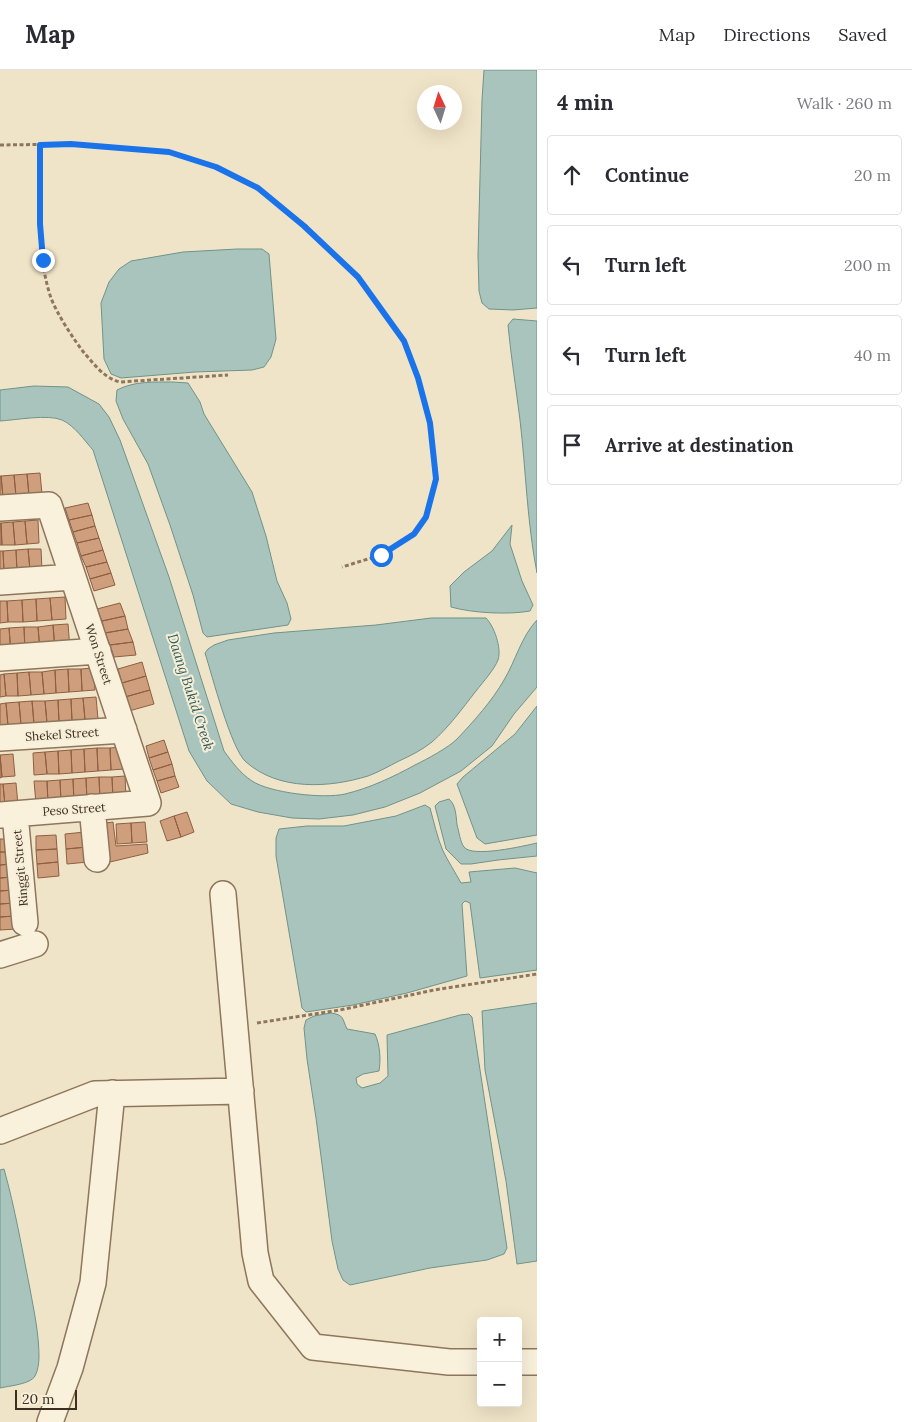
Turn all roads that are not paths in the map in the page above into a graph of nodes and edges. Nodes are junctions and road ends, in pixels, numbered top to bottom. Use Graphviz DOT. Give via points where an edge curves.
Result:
graph roads {
  1 [pos="0,508"];
  2 [pos="73,577"];
  3 [pos="0,582"];
  4 [pos="98,651"];
  5 [pos="0,658"];
  6 [pos="124,730"];
  7 [pos="0,738"];
  8 [pos="148,803"];
  9 [pos="92,808"];
  10 [pos="8,814"];
  11 [pos="97,859"];
  12 [pos="223,894"];
  13 [pos="0,955"];
  14 [pos="241,1091"];
  15 [pos="112,1094"];
  16 [pos="0,1132"];
  17 [pos="477,1362"];
  18 [pos="522,1362"];
  19 [pos="537,1362"];
  20 [pos="50,1422"];
  1 -- 2 [label="street, Won Street" via="49,505"];
  2 -- 3 [label="street"];
  2 -- 4 [label="street, Won Street"];
  4 -- 5 [label="street"];
  4 -- 6 [label="street, Won Street"];
  6 -- 7 [label="street, Shekel Street"];
  6 -- 8 [label="street, Won Street"];
  8 -- 9 [label="street, Peso Street"];
  9 -- 10 [label="street, Peso Street"];
  9 -- 11 [label="street"];
  10 -- 13 [label="street, Ringgit Street" via="30,934"];
  12 -- 14 [label="street"];
  14 -- 15 [label="street"];
  14 -- 17 [label="street" via="255,1253 261,1281 313,1346 449,1362"];
  15 -- 16 [label="street" via="94,1094"];
  15 -- 20 [label="street" via="93,1283 70,1368"];
  18 -- 19 [label="street"];
}
